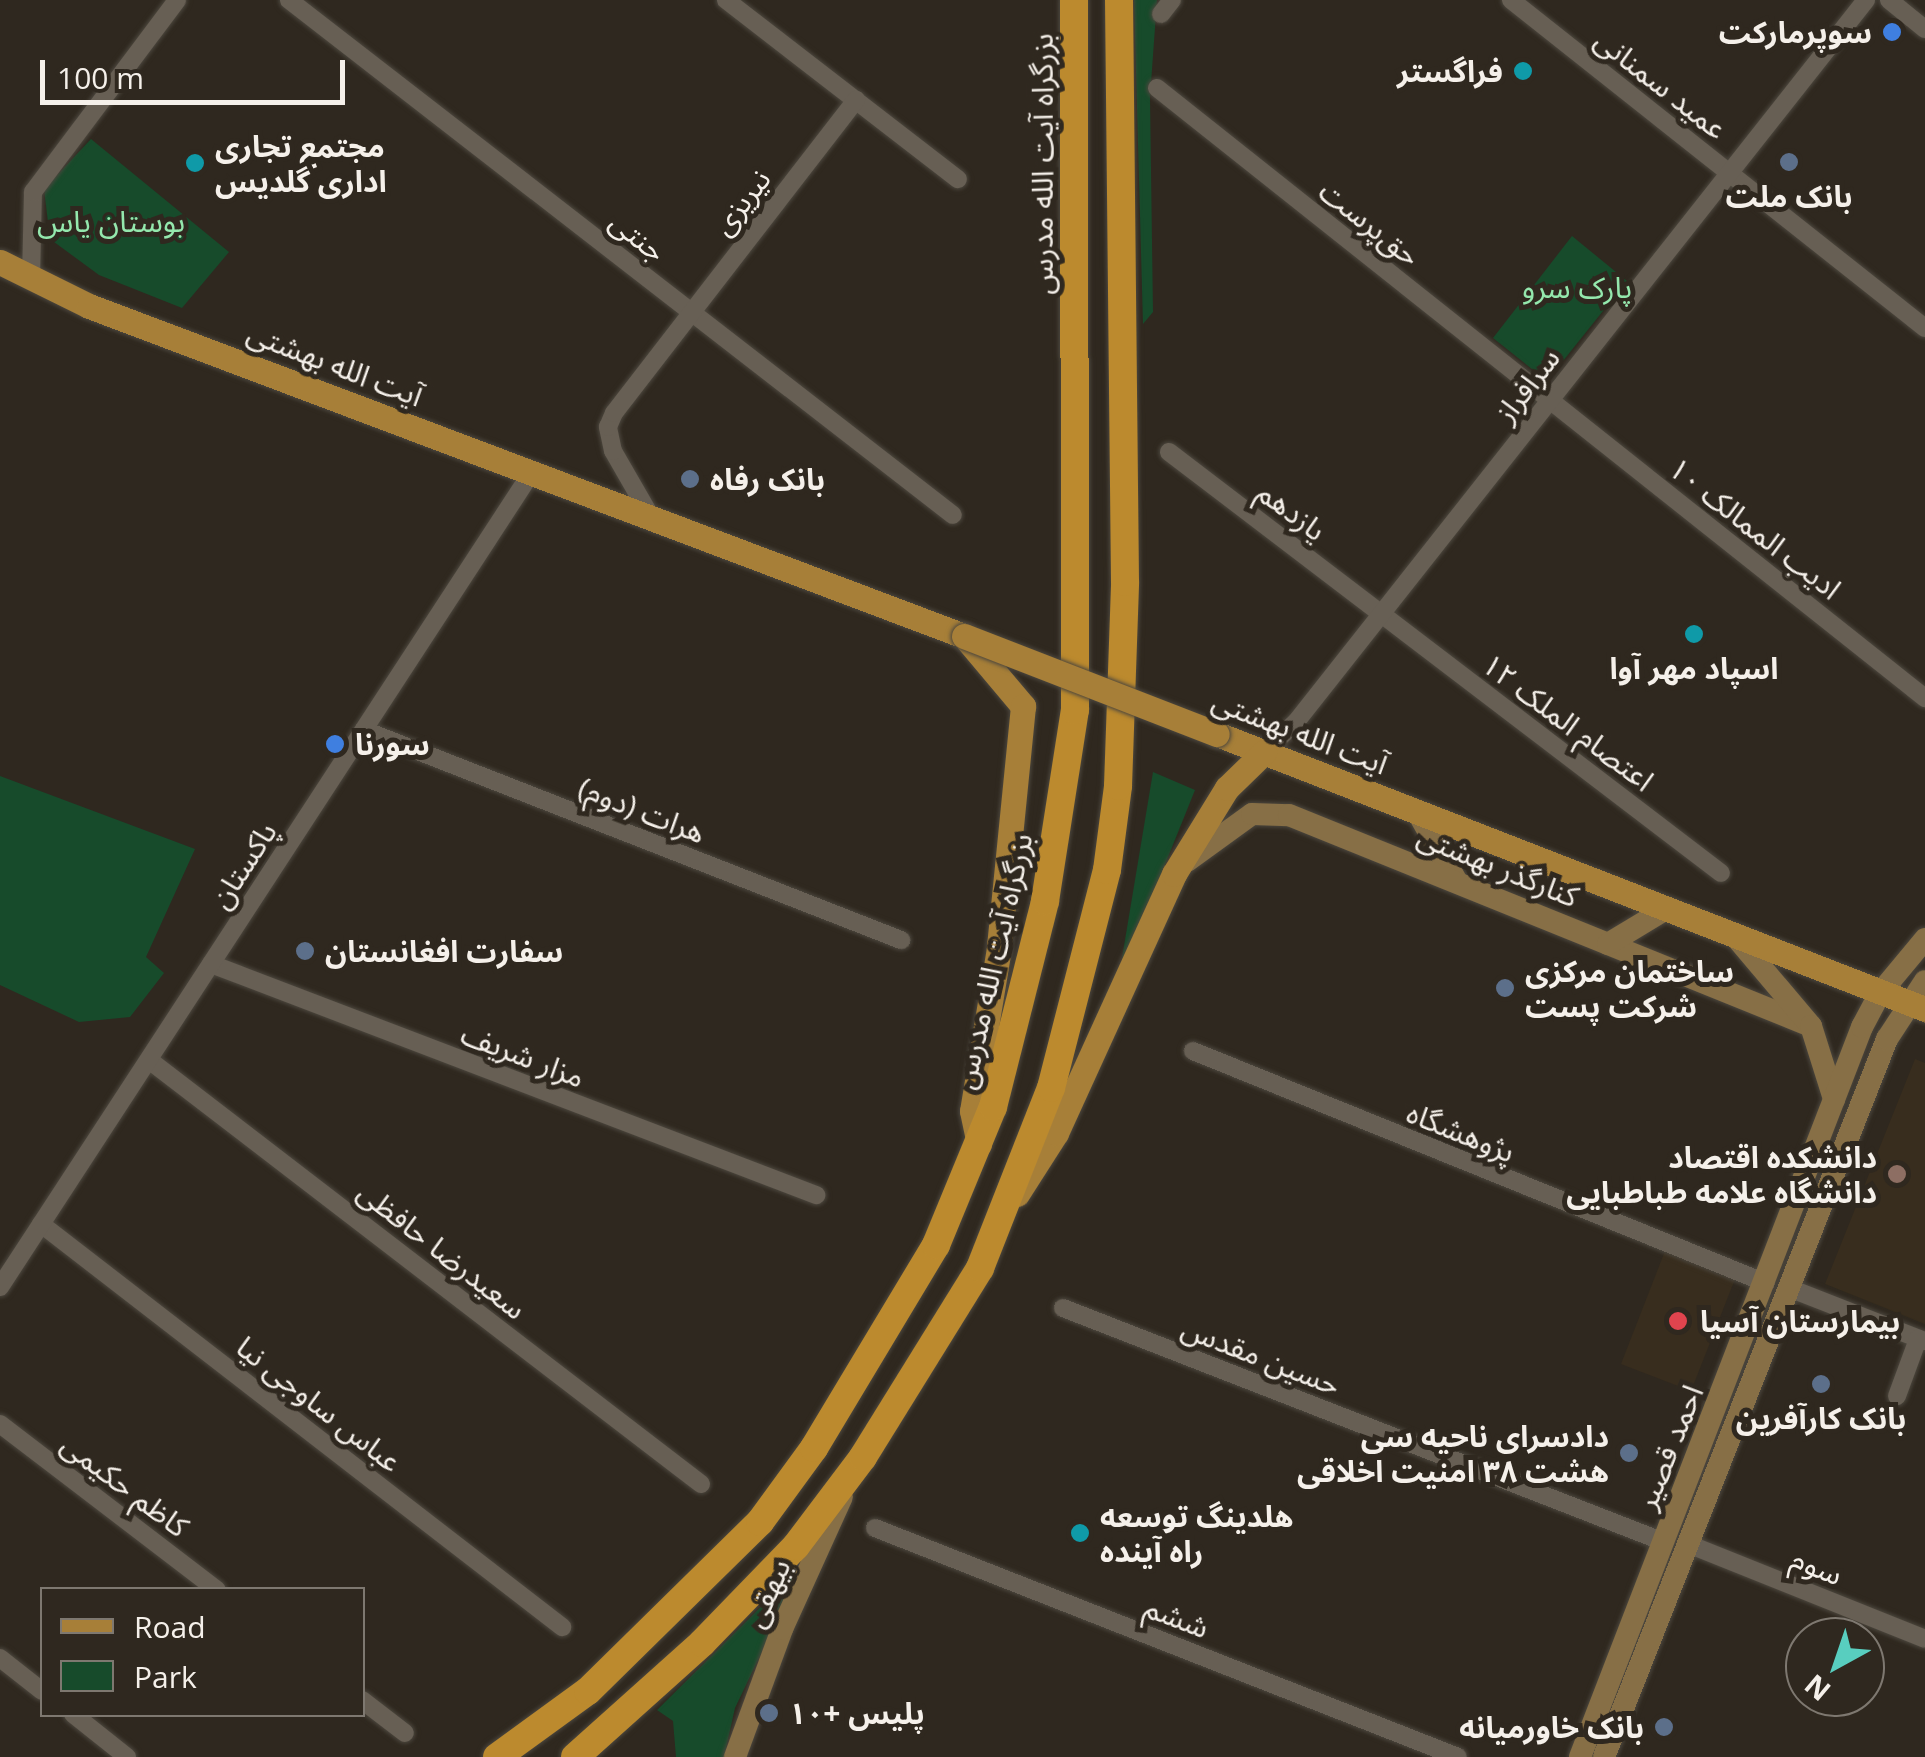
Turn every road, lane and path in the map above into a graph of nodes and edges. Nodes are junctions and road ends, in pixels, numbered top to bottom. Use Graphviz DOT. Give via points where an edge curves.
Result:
graph roads {
  1 [pos="176,0"];
  2 [pos="289,0"];
  3 [pos="726,0"];
  4 [pos="1074,0"];
  5 [pos="1119,0"];
  6 [pos="1511,0"];
  7 [pos="1866,0"];
  8 [pos="1889,0"];
  9 [pos="1925,29"];
  10 [pos="1157,88"];
  11 [pos="856,100"];
  12 [pos="1730,173"];
  13 [pos="958,179"];
  14 [pos="0,262"];
  15 [pos="31,278"];
  16 [pos="691,312"];
  17 [pos="1925,328"];
  18 [pos="1550,400"];
  19 [pos="1169,452"];
  20 [pos="532,472"];
  21 [pos="953,515"];
  22 [pos="651,517"];
  23 [pos="1381,614"];
  24 [pos="964,636"];
  25 [pos="1925,698"];
  26 [pos="364,730"];
  27 [pos="1264,752"];
  28 [pos="1418,812"];
  29 [pos="1721,873"];
  30 [pos="1174,874"];
  31 [pos="1456,882"];
  32 [pos="1666,908"];
  33 [pos="1734,935"];
  34 [pos="901,940"];
  35 [pos="1925,940"];
  36 [pos="1608,944"];
  37 [pos="211,964"];
  38 [pos="1925,981"];
  39 [pos="1880,992"];
  40 [pos="1917,1006"];
  41 [pos="1811,1026"];
  42 [pos="1192,1051"];
  43 [pos="149,1060"];
  44 [pos="1834,1099"];
  45 [pos="979,1144"];
  46 [pos="816,1194"];
  47 [pos="1006,1211"];
  48 [pos="41,1224"];
  49 [pos="1778,1286"];
  50 [pos="0,1288"];
  51 [pos="1062,1308"];
  52 [pos="1921,1340"];
  53 [pos="1897,1396"];
  54 [pos="0,1424"];
  55 [pos="863,1457"];
  56 [pos="701,1484"];
  57 [pos="875,1528"];
  58 [pos="1664,1542"];
  59 [pos="1688,1544"];
  60 [pos="213,1587"];
  61 [pos="562,1627"];
  62 [pos="1925,1638"];
  63 [pos="0,1658"];
  64 [pos="40,1689"];
  65 [pos="365,1702"];
  66 [pos="76,1717"];
  67 [pos="406,1733"];
  68 [pos="127,1757"];
  69 [pos="496,1757"];
  70 [pos="575,1757"];
  71 [pos="734,1757"];
  72 [pos="1458,1757"];
  73 [pos="1580,1757"];
  74 [pos="1604,1757"];
  1 -- 15 [label="street" via="33,192"];
  2 -- 16 [label="street, جنتی"];
  3 -- 11 [label="street"];
  4 -- 45 [label="highway, بزرگراه آیت الله مدرس" via="1075,710 1045,900"];
  5 -- 47 [label="highway" via="1125,582 1118,786 1076,1006"];
  6 -- 12 [label="street, عمید سمنانی"];
  7 -- 12 [label="street, سرافراز"];
  8 -- 9 [label="street"];
  10 -- 18 [label="street, حق‌پرست"];
  11 -- 13 [label="street"];
  11 -- 16 [label="street, نیریزی"];
  12 -- 17 [label="street, عمید سمنانی"];
  12 -- 18 [label="street, سرافراز"];
  14 -- 15 [label="main road, آیت الله بهشتی"];
  15 -- 20 [label="main road, آیت الله بهشتی"];
  16 -- 21 [label="street, جنتی"];
  16 -- 22 [label="street, نیریزی" via="610,421 612,451"];
  18 -- 23 [label="street, سرافراز"];
  18 -- 25 [label="street, ادیب الممالک ۱۰"];
  19 -- 23 [label="street, یازدهم"];
  20 -- 22 [label="main road, آیت الله بهشتی"];
  20 -- 26 [label="street, پاکستان"];
  22 -- 24 [label="main road, آیت الله بهشتی"];
  23 -- 27 [label="street, سرافراز" via="1287,734"];
  23 -- 29 [label="street, اعتصام الملک ۱۲"];
  24 -- 27 [label="main road, آیت الله بهشتی, bridge"];
  24 -- 45 [label="main road" via="1023,706 999,948 972,1111"];
  26 -- 34 [label="street, هرات (دوم)"];
  26 -- 37 [label="street, پاکستان"];
  27 -- 28 [label="main road, آیت الله بهشتی"];
  27 -- 30 [label="main road" via="1227,788"];
  28 -- 31 [label="main road"];
  28 -- 32 [label="main road, آیت الله بهشتی"];
  30 -- 31 [label="main road, کنارگذر بهشتی" via="1218,833 1265,811 1299,818"];
  30 -- 47 [label="main road" via="1056,1133"];
  31 -- 36 [label="main road, کنارگذر بهشتی"];
  32 -- 33 [label="main road, آیت الله بهشتی"];
  32 -- 36 [label="main road"];
  33 -- 39 [label="main road, آیت الله بهشتی"];
  33 -- 41 [label="main road"];
  35 -- 39 [label="main road, احمد قصیر"];
  36 -- 41 [label="main road, کنارگذر بهشتی"];
  37 -- 43 [label="street, پاکستان"];
  37 -- 46 [label="street, مزار شریف"];
  38 -- 40 [label="main road, احمد قصیر"];
  39 -- 40 [label="main road, آیت الله بهشتی"];
  39 -- 44 [label="main road, احمد قصیر"];
  40 -- 49 [label="main road, احمد قصیر" via="1887,1039"];
  41 -- 44 [label="main road"];
  42 -- 49 [label="street, پژوهشگاه"];
  43 -- 48 [label="street, پاکستان"];
  43 -- 56 [label="street, سعیدرضا حافظی"];
  44 -- 49 [label="main road, احمد قصیر"];
  45 -- 69 [label="highway, بزرگراه آیت الله مدرس" via="936,1245 887,1332 760,1522 612,1670"];
  47 -- 55 [label="highway" via="955,1313"];
  48 -- 50 [label="street, پاکستان"];
  48 -- 61 [label="street, عباس ساوجی نیا"];
  49 -- 52 [label="street, پژوهشگاه"];
  49 -- 58 [label="main road, احمد قصیر"];
  49 -- 59 [label="main road, احمد قصیر"];
  51 -- 58 [label="street, حسین مقدس"];
  52 -- 53 [label="street"];
  54 -- 60 [label="street, کاظم حکیمی"];
  55 -- 70 [label="highway" via="796,1546 702,1643"];
  55 -- 71 [label="main road, بیهقی" via="782,1629"];
  57 -- 72 [label="street, ششم"];
  58 -- 73 [label="main road, احمد قصیر"];
  59 -- 62 [label="street, سوم"];
  59 -- 74 [label="main road, احمد قصیر"];
  63 -- 64 [label="street"];
  65 -- 67 [label="street"];
  66 -- 68 [label="street"];
}
